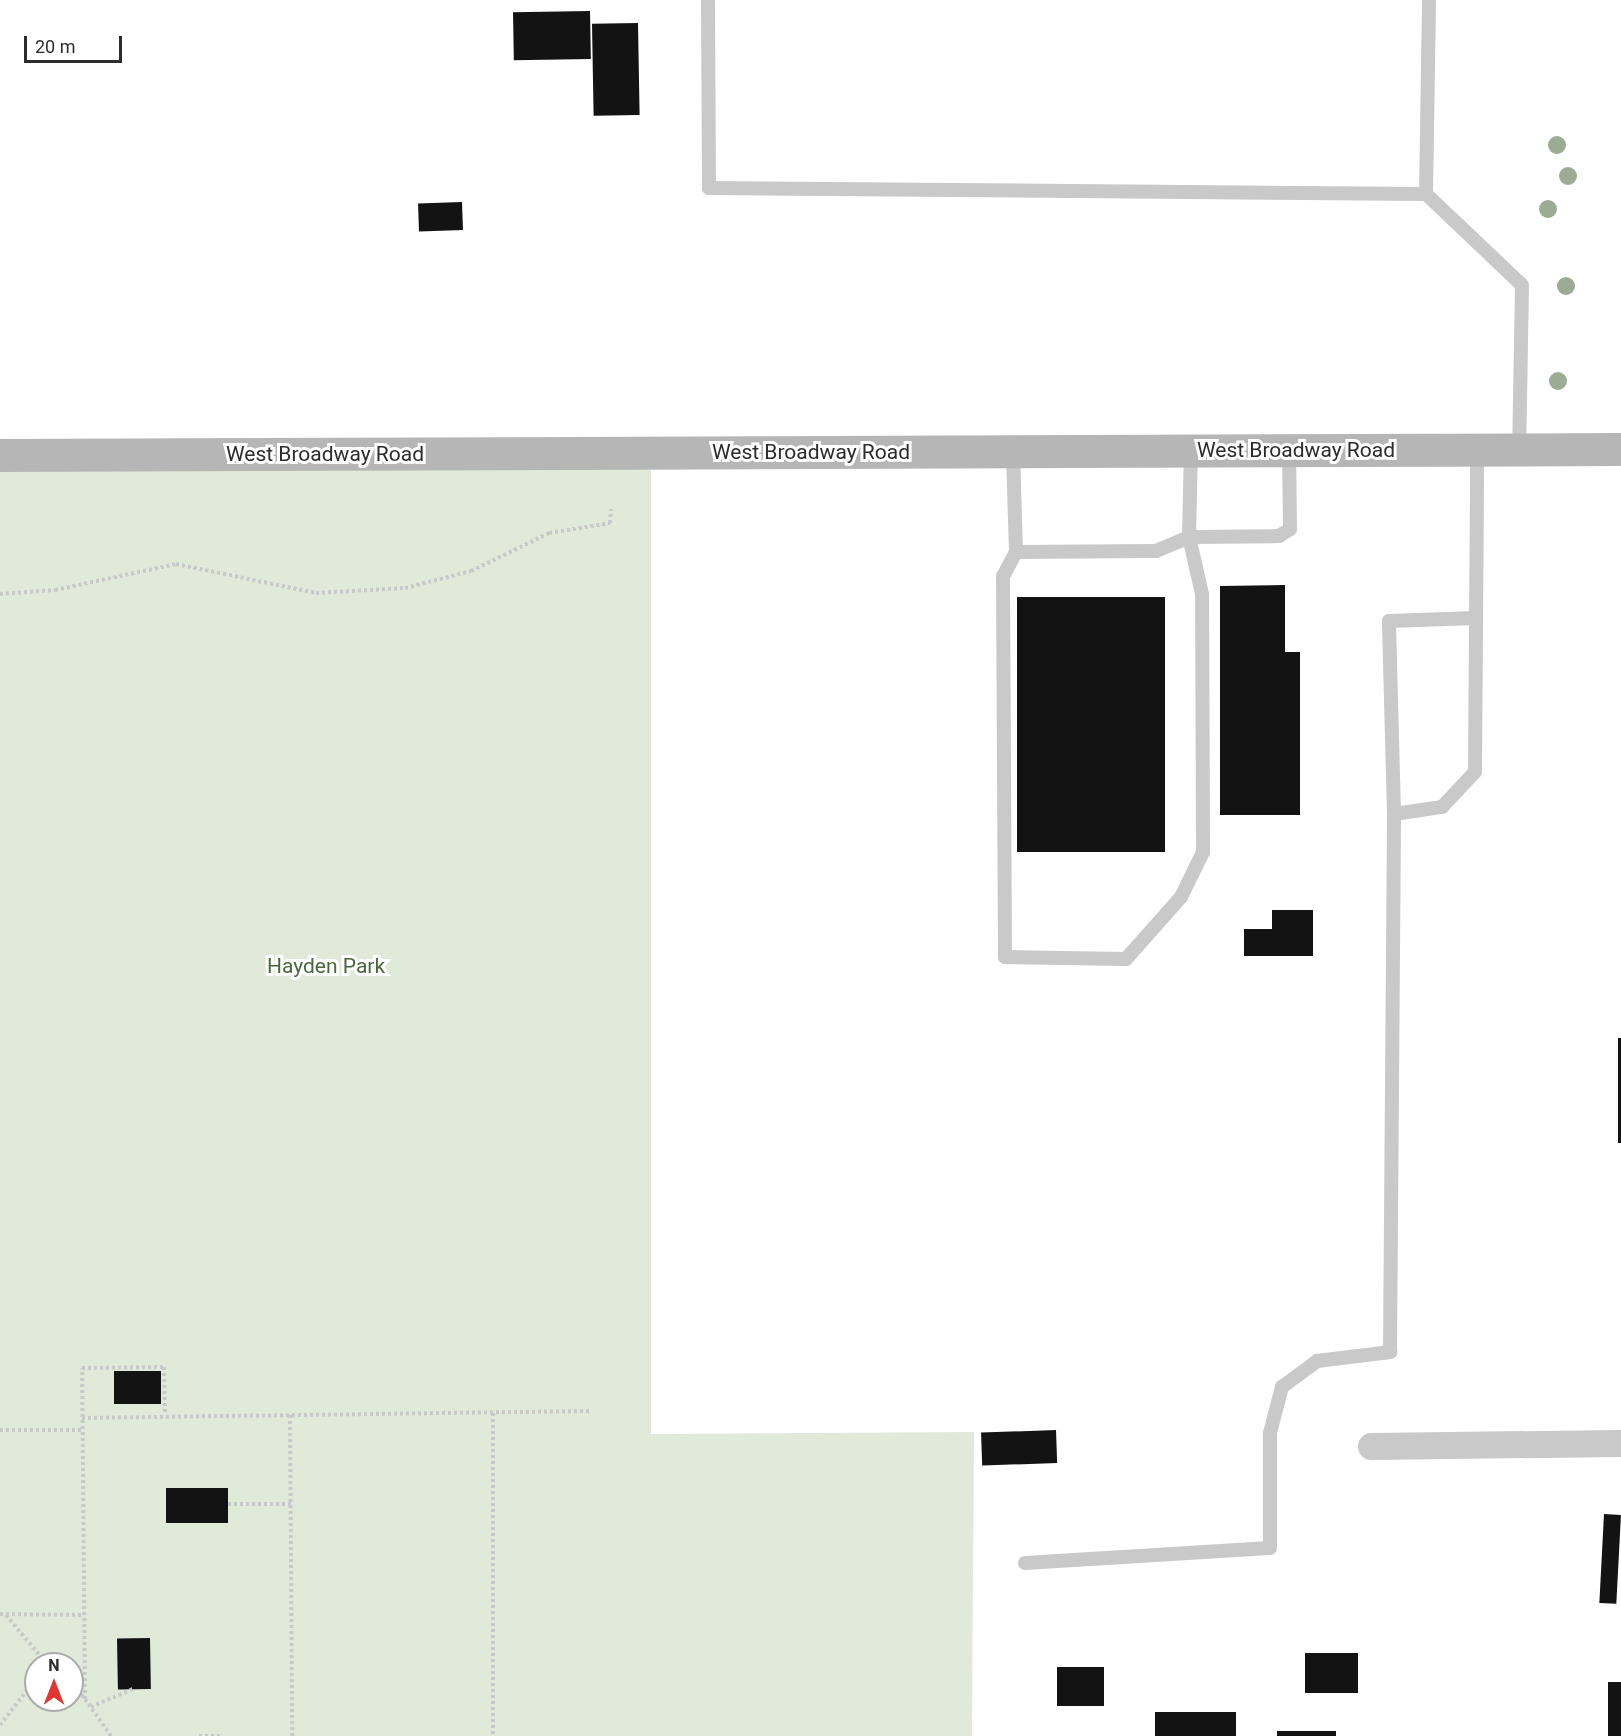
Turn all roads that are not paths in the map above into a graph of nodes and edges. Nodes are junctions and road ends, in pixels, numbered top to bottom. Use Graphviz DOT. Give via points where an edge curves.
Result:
graph roads {
  1 [pos="708,0"];
  2 [pos="1429,0"];
  3 [pos="1426,194"];
  4 [pos="1478,449"];
  5 [pos="1519,449"];
  6 [pos="1621,449"];
  7 [pos="1191,450"];
  8 [pos="1289,450"];
  9 [pos="1014,451"];
  10 [pos="0,455"];
  11 [pos="1189,537"];
  12 [pos="1016,552"];
  13 [pos="1476,618"];
  14 [pos="1395,814"];
  15 [pos="1621,1443"];
  16 [pos="1371,1446"];
  17 [pos="1025,1563"];
  1 -- 3 [label="lane" via="709,188"];
  2 -- 3 [label="lane"];
  3 -- 5 [label="lane" via="1522,285"];
  4 -- 5 [label="main road, West Broadway Road"];
  4 -- 8 [label="main road, West Broadway Road"];
  4 -- 13 [label="lane"];
  5 -- 6 [label="main road, West Broadway Road"];
  7 -- 8 [label="main road, West Broadway Road"];
  7 -- 9 [label="main road, West Broadway Road"];
  7 -- 11 [label="lane"];
  8 -- 11 [label="lane" via="1290,529 1279,536"];
  9 -- 10 [label="main road, West Broadway Road"];
  9 -- 12 [label="lane"];
  11 -- 12 [label="lane" via="1156,551"];
  11 -- 12 [label="lane" via="1202,594 1203,852 1181,897 1126,959 1005,957 1003,576"];
  13 -- 14 [label="lane" via="1475,772 1442,807"];
  13 -- 14 [label="lane" via="1389,621"];
  14 -- 17 [label="lane" via="1390,1352 1317,1361 1282,1387 1270,1433 1270,1548"];
  15 -- 16 [label="street"];
}
